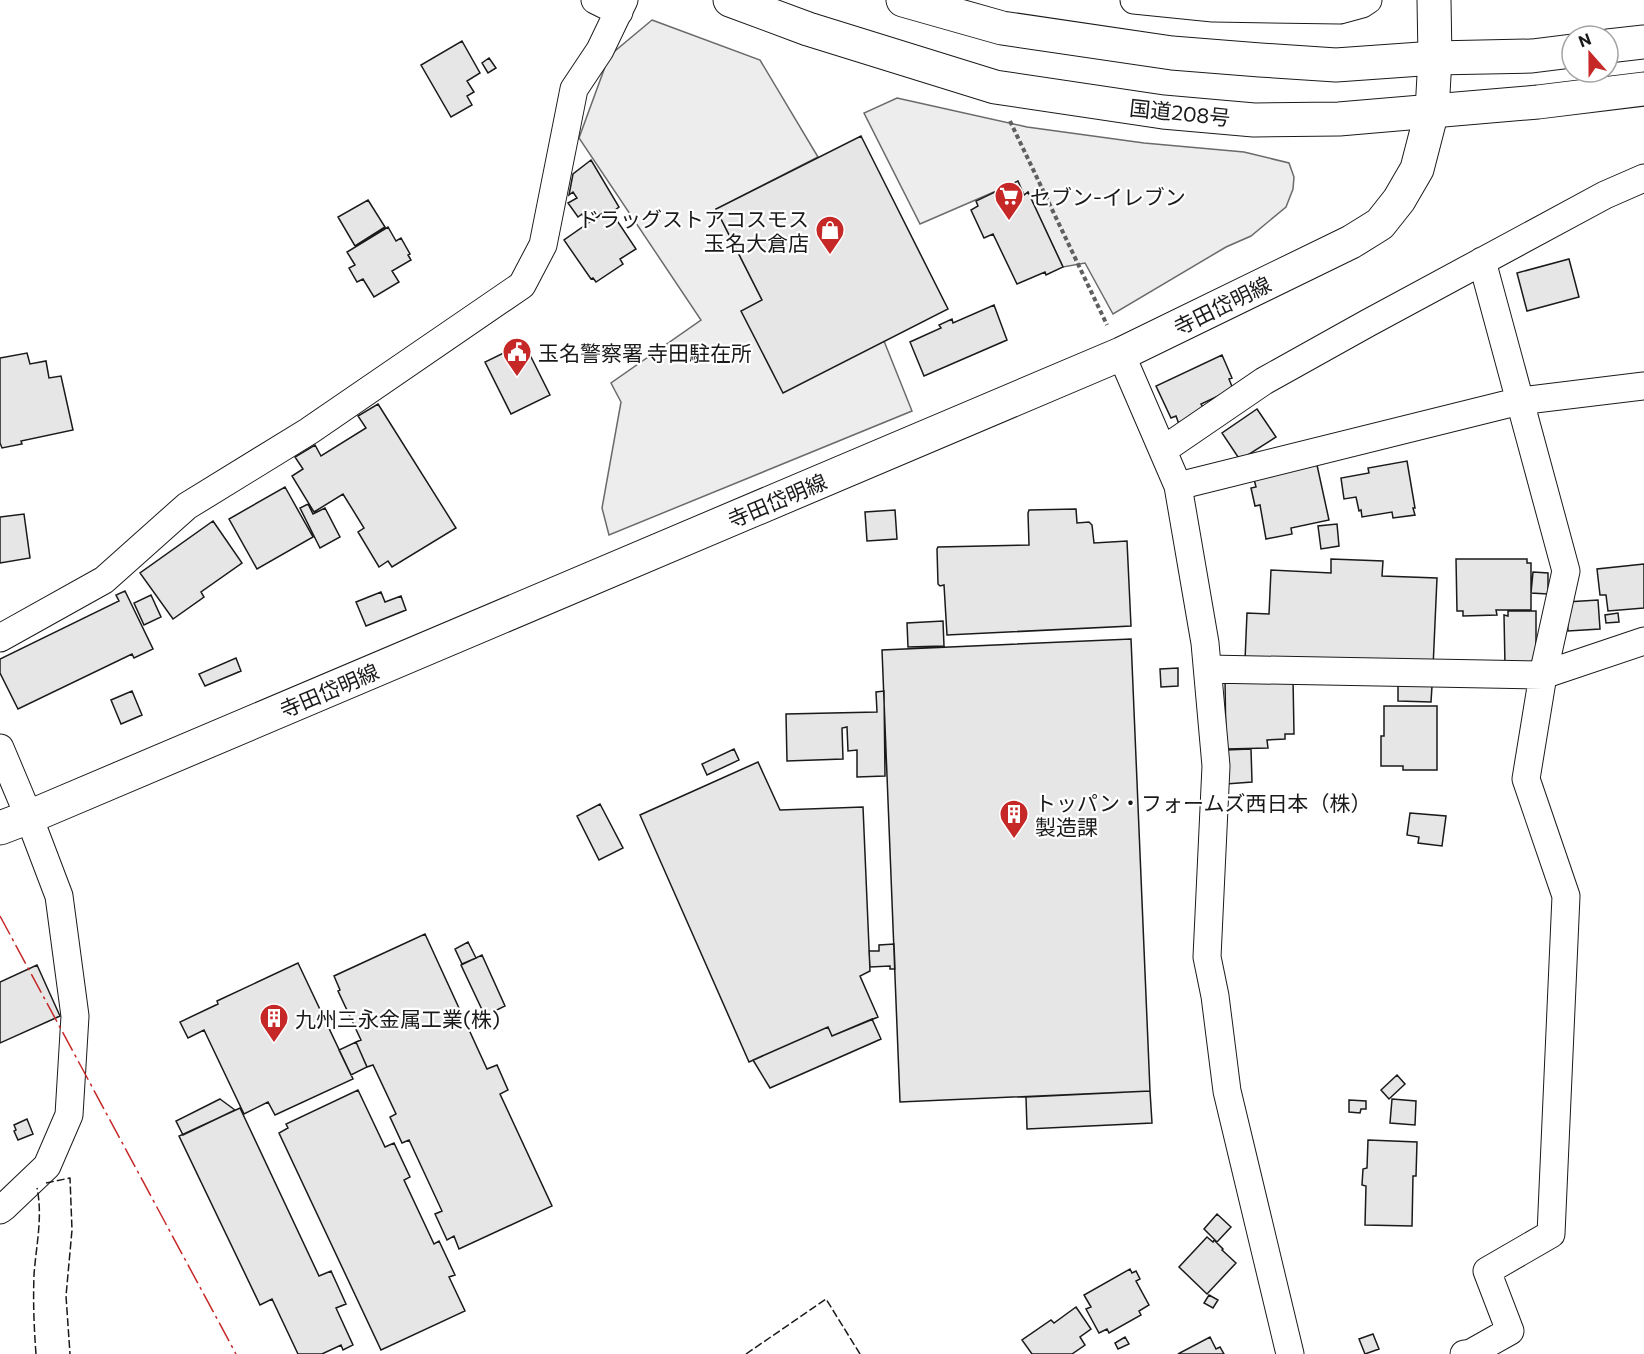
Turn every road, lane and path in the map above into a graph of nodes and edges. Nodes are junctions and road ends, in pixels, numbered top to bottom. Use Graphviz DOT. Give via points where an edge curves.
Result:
graph roads {
  1 [pos="595,0"];
  2 [pos="730,0"];
  3 [pos="903,0"];
  4 [pos="1134,0"];
  5 [pos="1368,0"];
  6 [pos="1434,0"];
  7 [pos="621,6"];
  8 [pos="1644,42"];
  9 [pos="1620,45"];
  10 [pos="1560,52"];
  11 [pos="1435,58"];
  12 [pos="994,87"];
  13 [pos="1644,89"];
  14 [pos="1432,111"];
  15 [pos="1644,178"];
  16 [pos="1482,261"];
  17 [pos="1121,354"];
  18 [pos="1644,386"];
  19 [pos="1520,401"];
  20 [pos="1163,450"];
  21 [pos="1178,486"];
  22 [pos="0,638"];
  23 [pos="1644,641"];
  24 [pos="1208,669"];
  25 [pos="1543,675"];
  26 [pos="0,748"];
  27 [pos="14,822"];
  28 [pos="0,1210"];
  29 [pos="1290,1354"];
  30 [pos="1464,1354"];
  1 -- 7 [label="street"];
  2 -- 12 [label="main road, 国道208号"];
  3 -- 11 [label="main road" via="1002,28 1172,53 1336,65"];
  4 -- 5 [label="street" via="1213,8 1340,10"];
  6 -- 11 [label="main road, 寺田岱明線"];
  7 -- 22 [label="street" via="600,50 574,89 543,245 522,285 309,431 187,506 104,580"];
  8 -- 9 [label="main road"];
  10 -- 11 [label="main road"];
  11 -- 14 [label="main road, 寺田岱明線"];
  12 -- 14 [label="main road, 国道208号" via="1163,112 1254,120 1340,119"];
  12 -- 17 [label="path"];
  13 -- 14 [label="main road, 国道208号"];
  14 -- 17 [label="main road, 寺田岱明線" via="1417,169 1380,224 1351,242"];
  15 -- 16 [label="street"];
  16 -- 19 [label="street"];
  16 -- 20 [label="street" via="1264,381"];
  17 -- 20 [label="street"];
  17 -- 27 [label="main road, 寺田岱明線"];
  18 -- 19 [label="street"];
  19 -- 21 [label="street"];
  19 -- 25 [label="street" via="1566,571"];
  20 -- 21 [label="street"];
  21 -- 24 [label="street"];
  23 -- 25 [label="street"];
  24 -- 25 [label="street"];
  24 -- 29 [label="street" via="1216,766 1208,957 1227,1091"];
  25 -- 30 [label="street" via="1526,779 1566,896 1551,1234 1487,1271 1510,1331"];
  26 -- 27 [label="street"];
  27 -- 28 [label="street" via="59,896 75,1016 69,1115 47,1166"];
}
